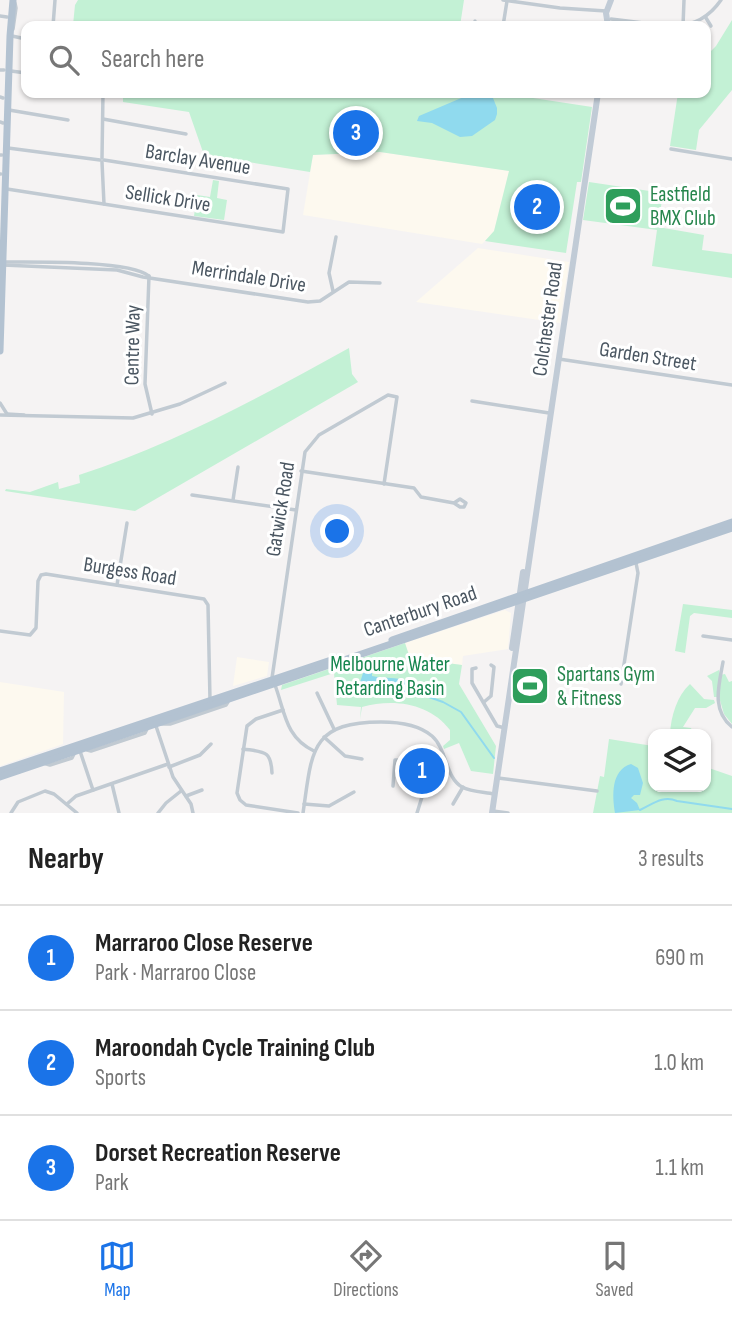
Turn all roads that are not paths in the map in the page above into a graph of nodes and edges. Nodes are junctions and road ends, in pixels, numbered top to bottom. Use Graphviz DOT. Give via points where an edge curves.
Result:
graph roads {
  1 [pos="12,0"];
  2 [pos="55,0"];
  3 [pos="505,0"];
  4 [pos="548,0"];
  5 [pos="684,0"];
  6 [pos="721,0"];
  7 [pos="611,2"];
  8 [pos="547,6"];
  9 [pos="6,17"];
  10 [pos="609,17"];
  11 [pos="706,18"];
  12 [pos="53,21"];
  13 [pos="503,21"];
  14 [pos="635,21"];
  15 [pos="683,21"];
  16 [pos="697,21"];
  17 [pos="708,21"];
  18 [pos="10,33"];
  19 [pos="21,37"];
  20 [pos="4,70"];
  21 [pos="2,97"];
  22 [pos="103,98"];
  23 [pos="594,98"];
  24 [pos="7,110"];
  25 [pos="103,119"];
  26 [pos="68,120"];
  27 [pos="3,123"];
  28 [pos="186,134"];
  29 [pos="671,149"];
  30 [pos="3,152"];
  31 [pos="732,159"];
  32 [pos="102,160"];
  33 [pos="1,174"];
  34 [pos="3,189"];
  35 [pos="288,189"];
  36 [pos="0,204"];
  37 [pos="104,204"];
  38 [pos="336,237"];
  39 [pos="3,265"];
  40 [pos="19,266"];
  41 [pos="55,266"];
  42 [pos="149,276"];
  43 [pos="380,283"];
  44 [pos="334,291"];
  45 [pos="0,351"];
  46 [pos="559,359"];
  47 [pos="225,383"];
  48 [pos="732,385"];
  49 [pos="472,401"];
  50 [pos="0,403"];
  51 [pos="551,413"];
  52 [pos="152,414"];
  53 [pos="9,415"];
  54 [pos="0,417"];
  55 [pos="238,467"];
  56 [pos="301,471"];
  57 [pos="384,484"];
  58 [pos="192,495"];
  59 [pos="233,500"];
  60 [pos="454,503"];
  61 [pos="296,510"];
  62 [pos="732,522"];
  63 [pos="127,523"];
  64 [pos="732,528"];
  65 [pos="716,530"];
  66 [pos="635,561"];
  67 [pos="523,581"];
  68 [pos="117,585"];
  69 [pos="537,589"];
  70 [pos="521,597"];
  71 [pos="502,603"];
  72 [pos="516,616"];
  73 [pos="0,631"];
  74 [pos="703,636"];
  75 [pos="732,640"];
  76 [pos="723,662"];
  77 [pos="493,666"];
  78 [pos="476,668"];
  79 [pos="274,682"];
  80 [pos="621,684"];
  81 [pos="317,694"];
  82 [pos="211,701"];
  83 [pos="484,702"];
  84 [pos="284,710"];
  85 [pos="153,727"];
  86 [pos="504,727"];
  87 [pos="732,727"];
  88 [pos="334,729"];
  89 [pos="324,737"];
  90 [pos="211,744"];
  91 [pos="243,749"];
  92 [pos="314,751"];
  93 [pos="78,752"];
  94 [pos="443,754"];
  95 [pos="362,759"];
  96 [pos="169,766"];
  97 [pos="0,771"];
  98 [pos="272,773"];
  99 [pos="497,778"];
  100 [pos="0,779"];
  101 [pos="112,784"];
  102 [pos="393,786"];
  103 [pos="463,787"];
  104 [pos="93,790"];
  105 [pos="202,790"];
  106 [pos="181,791"];
  107 [pos="354,792"];
  108 [pos="594,793"];
  109 [pos="425,794"];
  110 [pos="494,794"];
  111 [pos="186,796"];
  112 [pos="67,804"];
  113 [pos="304,804"];
  114 [pos="453,804"];
  115 [pos="491,812"];
  116 [pos="11,813"];
  117 [pos="77,813"];
  118 [pos="119,813"];
  119 [pos="158,813"];
  120 [pos="193,813"];
  121 [pos="301,813"];
  122 [pos="417,813"];
  123 [pos="508,813"];
  1 -- 9 [label="main road"];
  1 -- 18 [label="street" via="16,8"];
  2 -- 12 [label="street"];
  3 -- 8 [label="street"];
  3 -- 13 [label="street"];
  4 -- 8 [label="street"];
  5 -- 15 [label="street"];
  6 -- 11 [label="street"];
  7 -- 10 [label="main road"];
  8 -- 10 [label="street"];
  9 -- 18 [label="main road"];
  9 -- 20 [label="main road"];
  10 -- 14 [label="street"];
  11 -- 16 [label="street"];
  11 -- 17 [label="street"];
  18 -- 19 [label="street"];
  18 -- 20 [label="main road"];
  20 -- 21 [label="main road"];
  20 -- 24 [label="main road"];
  21 -- 27 [label="main road"];
  22 -- 25 [label="street"];
  23 -- 46 [label="main road, Colchester Road"];
  24 -- 26 [label="street"];
  24 -- 27 [label="main road"];
  25 -- 28 [label="street"];
  25 -- 32 [label="street"];
  27 -- 30 [label="main road"];
  29 -- 31 [label="street"];
  30 -- 32 [label="street, Barclay Avenue"];
  30 -- 33 [label="main road"];
  30 -- 34 [label="main road"];
  32 -- 35 [label="street, Barclay Avenue"];
  32 -- 37 [label="street"];
  33 -- 34 [label="main road"];
  34 -- 36 [label="main road"];
  34 -- 37 [label="street, Sellick Drive"];
  34 -- 39 [label="main road"];
  35 -- 37 [label="street, Sellick Drive" via="283,232"];
  38 -- 44 [label="street" via="329,273"];
  39 -- 40 [label="street, Merrindale Drive"];
  39 -- 40 [label="street"];
  39 -- 41 [label="street, Merrindale Drive"];
  39 -- 45 [label="main road"];
  40 -- 41 [label="street, Merrindale Drive"];
  41 -- 42 [label="street, Merrindale Drive"];
  42 -- 44 [label="street, Merrindale Drive" via="308,302 320,301"];
  42 -- 52 [label="street, Centre Way" via="145,384"];
  43 -- 44 [label="street, Merrindale Drive" via="349,282"];
  46 -- 48 [label="street, Garden Street"];
  46 -- 51 [label="main road, Colchester Road"];
  47 -- 52 [label="street"];
  49 -- 51 [label="street"];
  50 -- 53 [label="street"];
  51 -- 67 [label="main road, Colchester Road"];
  52 -- 53 [label="street" via="122,420"];
  53 -- 54 [label="street"];
  55 -- 59 [label="street"];
  56 -- 57 [label="street"];
  56 -- 57 [label="street, Gatwick Road" via="305,452 319,435 388,395 397,397"];
  56 -- 61 [label="street, Gatwick Road"];
  57 -- 60 [label="street" via="414,488 421,498"];
  58 -- 59 [label="street"];
  59 -- 61 [label="street"];
  61 -- 79 [label="street, Gatwick Road" via="272,670"];
  62 -- 65 [label="main road, Canterbury Road"];
  63 -- 68 [label="street"];
  64 -- 65 [label="main road, Canterbury Road"];
  65 -- 66 [label="main road, Canterbury Road"];
  65 -- 69 [label="main road, Canterbury Road"];
  66 -- 70 [label="main road, Canterbury Road"];
  66 -- 80 [label="street" via="638,573"];
  67 -- 69 [label="main road"];
  67 -- 70 [label="main road, Colchester Road"];
  67 -- 71 [label="main road"];
  68 -- 73 [label="street, Burgess Road" via="41,575 34,633"];
  68 -- 82 [label="street, Burgess Road" via="207,601"];
  69 -- 70 [label="main road, Canterbury Road"];
  70 -- 71 [label="main road, Canterbury Road"];
  70 -- 72 [label="main road, Colchester Road"];
  70 -- 86 [label="main road, Colchester Road"];
  71 -- 72 [label="main road"];
  71 -- 79 [label="main road, Canterbury Road"];
  72 -- 86 [label="main road, Colchester Road"];
  74 -- 75 [label="street"];
  76 -- 87 [label="street" via="718,704"];
  77 -- 83 [label="street" via="492,693"];
  78 -- 83 [label="street" via="471,682"];
  79 -- 82 [label="main road, Canterbury Road"];
  79 -- 84 [label="street"];
  79 -- 85 [label="main road, Canterbury Road"];
  81 -- 88 [label="street"];
  82 -- 85 [label="main road, Canterbury Road"];
  83 -- 86 [label="street" via="496,725"];
  84 -- 91 [label="street" via="249,724"];
  84 -- 92 [label="street" via="292,735"];
  85 -- 93 [label="main road, Canterbury Road"];
  85 -- 93 [label="street, Canterbury Road"];
  85 -- 96 [label="street"];
  86 -- 99 [label="main road, Colchester Road"];
  88 -- 89 [label="street"];
  88 -- 94 [label="street" via="354,722 404,723 433,737"];
  89 -- 92 [label="street"];
  89 -- 95 [label="street" via="345,757"];
  90 -- 96 [label="street" via="200,755"];
  91 -- 98 [label="street" via="267,754"];
  91 -- 121 [label="street" via="240,800 246,805"];
  92 -- 113 [label="street"];
  93 -- 97 [label="main road, Canterbury Road"];
  93 -- 100 [label="main road, Canterbury Road"];
  93 -- 104 [label="street"];
  94 -- 102 [label="street" via="423,761 395,761"];
  94 -- 103 [label="street" via="454,779"];
  96 -- 101 [label="street"];
  96 -- 106 [label="street"];
  99 -- 108 [label="street"];
  99 -- 110 [label="main road, Colchester Road"];
  101 -- 104 [label="street"];
  101 -- 118 [label="street"];
  103 -- 110 [label="street"];
  103 -- 114 [label="street"];
  104 -- 112 [label="street"];
  105 -- 111 [label="street"];
  106 -- 111 [label="street"];
  106 -- 119 [label="street"];
  107 -- 113 [label="street" via="329,806"];
  109 -- 122 [label="street"];
  110 -- 115 [label="main road, Colchester Road"];
  111 -- 120 [label="street"];
  112 -- 116 [label="street" via="41,791 18,802"];
  112 -- 117 [label="street"];
  113 -- 121 [label="street"];
  115 -- 123 [label="street"];
}
